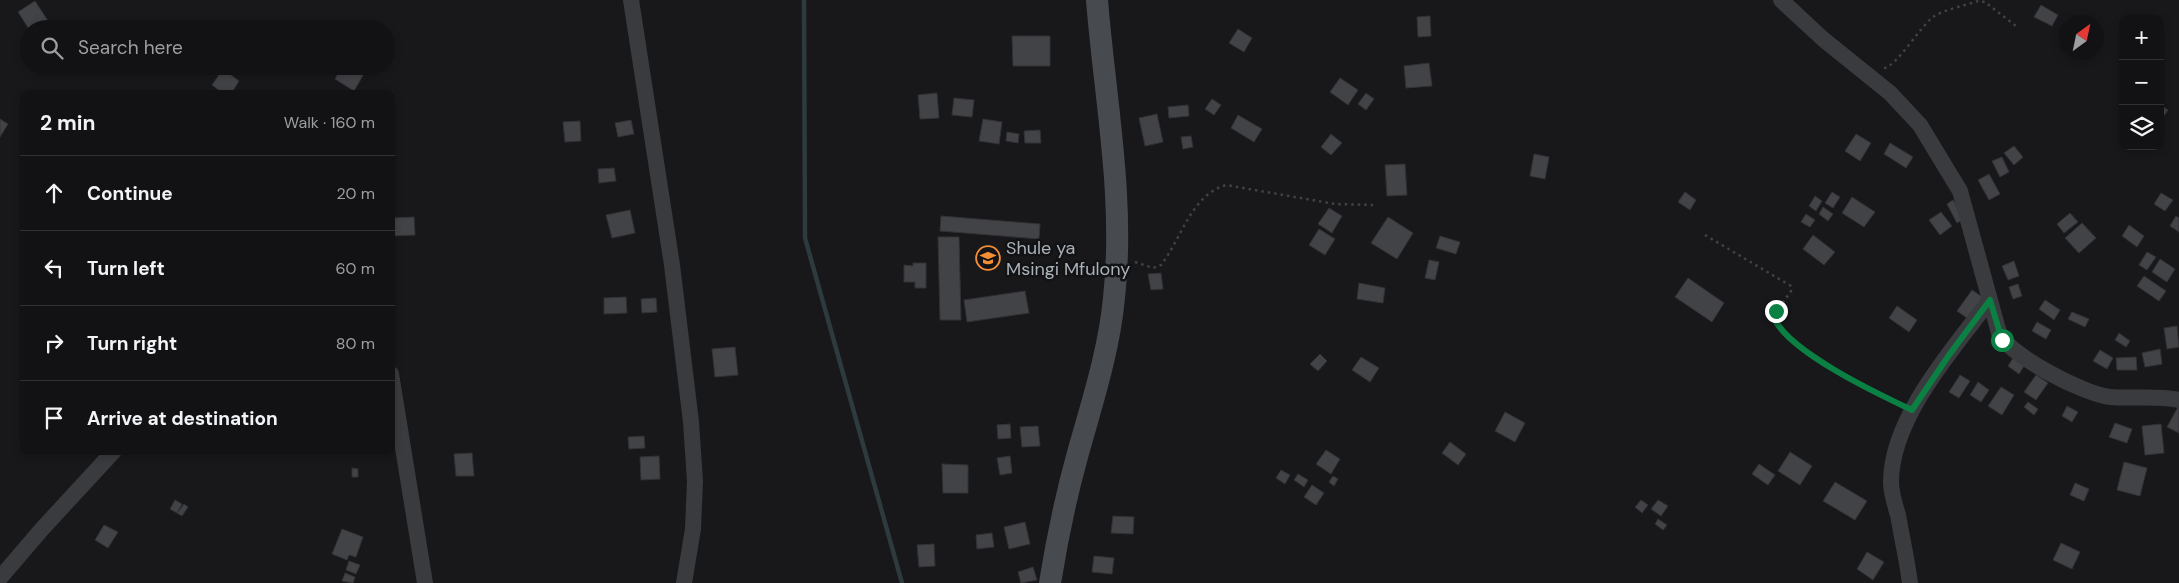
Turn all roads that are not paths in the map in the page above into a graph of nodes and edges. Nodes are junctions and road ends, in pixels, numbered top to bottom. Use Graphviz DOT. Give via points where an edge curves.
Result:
graph roads {
  1 [pos="631,0"];
  2 [pos="1097,0"];
  3 [pos="1781,0"];
  4 [pos="1990,300"];
  5 [pos="395,399"];
  6 [pos="2179,400"];
  7 [pos="110,455"];
  8 [pos="0,578"];
  9 [pos="425,583"];
  10 [pos="684,583"];
  11 [pos="1050,583"];
  12 [pos="1910,583"];
  1 -- 10 [label="street" via="672,265 691,422 693,520"];
  2 -- 11 [label="street" via="1113,138 1118,253 1109,330 1057,538"];
  3 -- 4 [label="street" via="1905,108 1920,125 1952,176 1969,218"];
  4 -- 6 [label="street" via="2002,340 2038,366 2098,395"];
  4 -- 12 [label="street" via="1912,410 1893,454 1891,484"];
  5 -- 9 [label="street"];
  7 -- 8 [label="street"];
}
